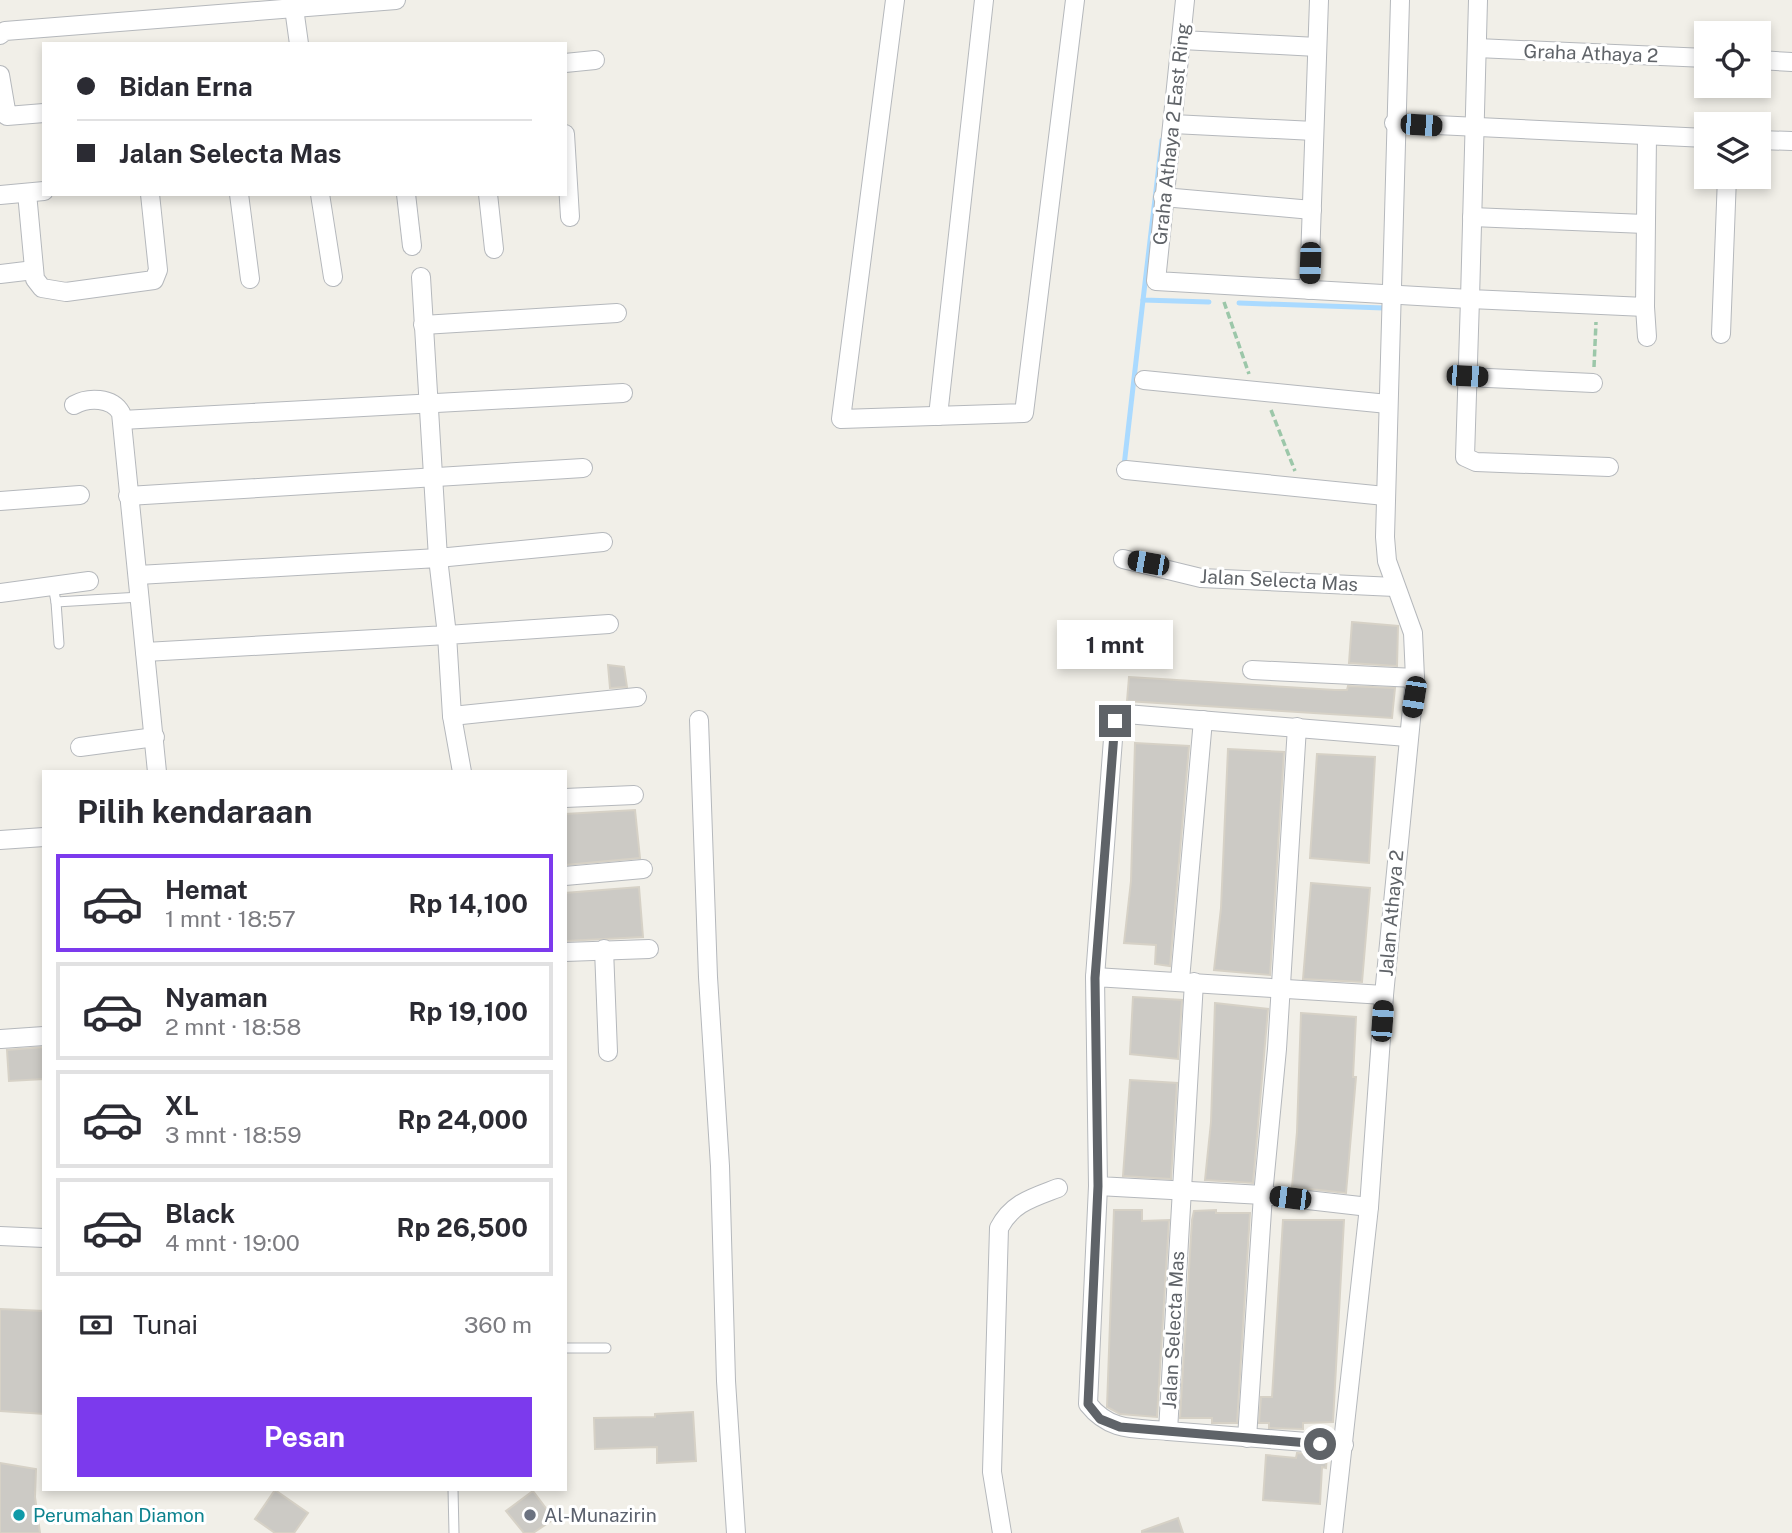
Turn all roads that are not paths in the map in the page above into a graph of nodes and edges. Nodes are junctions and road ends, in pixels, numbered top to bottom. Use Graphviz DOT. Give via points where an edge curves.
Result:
graph roads {
  1 [pos="396,0"];
  2 [pos="895,0"];
  3 [pos="984,0"];
  4 [pos="1075,0"];
  5 [pos="1185,0"];
  6 [pos="1319,0"];
  7 [pos="1400,0"];
  8 [pos="1478,0"];
  9 [pos="294,8"];
  10 [pos="0,35"];
  11 [pos="70,36"];
  12 [pos="1182,40"];
  13 [pos="299,42"];
  14 [pos="1317,47"];
  15 [pos="1477,48"];
  16 [pos="1694,57"];
  17 [pos="595,60"];
  18 [pos="1771,61"];
  19 [pos="1792,62"];
  20 [pos="567,63"];
  21 [pos="0,75"];
  22 [pos="42,113"];
  23 [pos="1394,123"];
  24 [pos="1173,124"];
  25 [pos="1475,129"];
  26 [pos="1314,131"];
  27 [pos="1647,135"];
  28 [pos="1694,137"];
  29 [pos="1771,140"];
  30 [pos="1792,141"];
  31 [pos="567,161"];
  32 [pos="1727,189"];
  33 [pos="35,192"];
  34 [pos="0,195"];
  35 [pos="150,196"];
  36 [pos="239,196"];
  37 [pos="320,196"];
  38 [pos="405,196"];
  39 [pos="488,196"];
  40 [pos="1163,197"];
  41 [pos="1312,210"];
  42 [pos="570,217"];
  43 [pos="1472,217"];
  44 [pos="1644,224"];
  45 [pos="412,246"];
  46 [pos="494,249"];
  47 [pos="34,270"];
  48 [pos="0,274"];
  49 [pos="333,277"];
  50 [pos="421,277"];
  51 [pos="250,279"];
  52 [pos="1310,290"];
  53 [pos="1390,296"];
  54 [pos="1470,299"];
  55 [pos="1645,307"];
  56 [pos="617,313"];
  57 [pos="423,325"];
  58 [pos="1721,334"];
  59 [pos="1647,337"];
  60 [pos="1467,376"];
  61 [pos="1144,380"];
  62 [pos="1593,383"];
  63 [pos="623,393"];
  64 [pos="430,402"];
  65 [pos="1388,404"];
  66 [pos="74,405"];
  67 [pos="938,416"];
  68 [pos="122,420"];
  69 [pos="1609,467"];
  70 [pos="583,468"];
  71 [pos="1126,470"];
  72 [pos="432,477"];
  73 [pos="80,495"];
  74 [pos="128,496"];
  75 [pos="1385,496"];
  76 [pos="0,501"];
  77 [pos="603,541"];
  78 [pos="438,558"];
  79 [pos="1123,559"];
  80 [pos="138,575"];
  81 [pos="89,581"];
  82 [pos="1395,587"];
  83 [pos="0,593"];
  84 [pos="55,594"];
  85 [pos="140,597"];
  86 [pos="609,624"];
  87 [pos="447,635"];
  88 [pos="59,644"];
  89 [pos="145,652"];
  90 [pos="1252,670"];
  91 [pos="1415,678"];
  92 [pos="637,697"];
  93 [pos="452,716"];
  94 [pos="699,720"];
  95 [pos="1203,720"];
  96 [pos="1297,727"];
  97 [pos="155,737"];
  98 [pos="1407,737"];
  99 [pos="80,747"];
  100 [pos="157,770"];
  101 [pos="462,770"];
  102 [pos="634,795"];
  103 [pos="567,798"];
  104 [pos="42,837"];
  105 [pos="0,841"];
  106 [pos="642,869"];
  107 [pos="567,876"];
  108 [pos="604,949"];
  109 [pos="649,949"];
  110 [pos="567,952"];
  111 [pos="1095,978"];
  112 [pos="1187,981"];
  113 [pos="1280,989"];
  114 [pos="1384,995"];
  115 [pos="42,1036"];
  116 [pos="1,1039"];
  117 [pos="608,1052"];
  118 [pos="1098,1186"];
  119 [pos="1058,1188"];
  120 [pos="1181,1192"];
  121 [pos="1264,1195"];
  122 [pos="1368,1207"];
  123 [pos="42,1238"];
  124 [pos="1,1240"];
  125 [pos="567,1348"];
  126 [pos="606,1348"];
  127 [pos="1168,1431"];
  128 [pos="1247,1438"];
  129 [pos="1344,1446"];
  130 [pos="453,1491"];
  131 [pos="454,1533"];
  132 [pos="736,1533"];
  133 [pos="1002,1533"];
  134 [pos="1334,1533"];
  1 -- 9 [label="street"];
  2 -- 67 [label="street" via="841,419"];
  3 -- 67 [label="street"];
  4 -- 67 [label="street" via="1024,413"];
  5 -- 12 [label="street, Graha Athaya 2 East Ring"];
  6 -- 14 [label="street"];
  7 -- 23 [label="street"];
  8 -- 15 [label="street"];
  9 -- 11 [label="street"];
  9 -- 13 [label="street"];
  10 -- 11 [label="street" via="5,31"];
  12 -- 14 [label="street"];
  12 -- 24 [label="street, Graha Athaya 2 East Ring"];
  14 -- 26 [label="street"];
  15 -- 16 [label="street, Graha Athaya 2"];
  15 -- 25 [label="street"];
  17 -- 20 [label="street"];
  18 -- 19 [label="street"];
  21 -- 22 [label="street" via="7,116"];
  23 -- 25 [label="street"];
  23 -- 53 [label="street"];
  24 -- 26 [label="street"];
  24 -- 40 [label="street, Graha Athaya 2 East Ring"];
  25 -- 27 [label="street"];
  25 -- 43 [label="street"];
  26 -- 41 [label="street"];
  27 -- 28 [label="street"];
  27 -- 44 [label="street"];
  29 -- 30 [label="street"];
  31 -- 42 [label="street"];
  32 -- 58 [label="street"];
  33 -- 34 [label="street"];
  33 -- 47 [label="street"];
  35 -- 47 [label="street" via="158,270 154,280 52,292 42,288"];
  36 -- 51 [label="street"];
  37 -- 49 [label="street"];
  38 -- 45 [label="street"];
  39 -- 46 [label="street"];
  40 -- 41 [label="street"];
  40 -- 52 [label="street, Graha Athaya 2 East Ring" via="1156,267 1159,283"];
  41 -- 52 [label="street"];
  43 -- 44 [label="street"];
  43 -- 54 [label="street"];
  44 -- 55 [label="street"];
  47 -- 48 [label="street"];
  50 -- 57 [label="street"];
  52 -- 53 [label="street"];
  53 -- 54 [label="street"];
  53 -- 65 [label="street, Jalan Athaya 2"];
  54 -- 55 [label="street"];
  54 -- 60 [label="street"];
  55 -- 59 [label="street"];
  56 -- 57 [label="street"];
  57 -- 64 [label="street"];
  60 -- 62 [label="street"];
  60 -- 69 [label="street" via="1464,447 1469,460"];
  61 -- 65 [label="street"];
  63 -- 64 [label="street"];
  64 -- 68 [label="street"];
  64 -- 72 [label="street"];
  65 -- 75 [label="street, Jalan Athaya 2"];
  66 -- 68 [label="street" via="106,400 118,406"];
  68 -- 74 [label="street"];
  70 -- 72 [label="street"];
  71 -- 75 [label="street"];
  72 -- 74 [label="street"];
  72 -- 78 [label="street"];
  73 -- 76 [label="street"];
  74 -- 80 [label="street"];
  75 -- 82 [label="street, Jalan Athaya 2" via="1387,561"];
  77 -- 78 [label="street"];
  78 -- 80 [label="street"];
  78 -- 87 [label="street"];
  79 -- 82 [label="street, Jalan Selecta Mas" via="1201,578"];
  80 -- 85 [label="street"];
  81 -- 84 [label="street"];
  82 -- 91 [label="street, Jalan Athaya 2" via="1413,633"];
  83 -- 84 [label="street"];
  84 -- 85 [label="lane"];
  84 -- 88 [label="lane"];
  85 -- 89 [label="street"];
  86 -- 87 [label="street"];
  87 -- 89 [label="street"];
  87 -- 93 [label="street"];
  89 -- 97 [label="street"];
  90 -- 91 [label="street"];
  91 -- 98 [label="street, Jalan Athaya 2"];
  92 -- 93 [label="street"];
  93 -- 101 [label="street"];
  94 -- 132 [label="street"];
  95 -- 96 [label="street"];
  95 -- 111 [label="street" via="1126,714 1115,721"];
  95 -- 112 [label="street, Jalan Selecta Mas"];
  96 -- 98 [label="street"];
  96 -- 113 [label="street"];
  97 -- 99 [label="street"];
  97 -- 100 [label="street"];
  98 -- 114 [label="street, Jalan Athaya 2"];
  102 -- 103 [label="street"];
  104 -- 105 [label="street"];
  106 -- 107 [label="street"];
  108 -- 109 [label="street"];
  108 -- 110 [label="street"];
  108 -- 117 [label="street"];
  111 -- 112 [label="street"];
  111 -- 118 [label="street"];
  112 -- 113 [label="street"];
  112 -- 120 [label="street, Jalan Selecta Mas"];
  113 -- 114 [label="street"];
  113 -- 121 [label="street"];
  114 -- 122 [label="street, Jalan Athaya 2"];
  115 -- 116 [label="street"];
  118 -- 120 [label="street"];
  118 -- 127 [label="street" via="1088,1404 1100,1419 1120,1427"];
  119 -- 133 [label="street" via="1007,1212 999,1228 992,1472"];
  120 -- 121 [label="street"];
  120 -- 127 [label="street, Jalan Selecta Mas"];
  121 -- 122 [label="street"];
  121 -- 128 [label="street"];
  122 -- 129 [label="street, Jalan Athaya 2"];
  123 -- 124 [label="street"];
  125 -- 126 [label="lane"];
  127 -- 128 [label="street, Jalan Selecta Mas"];
  128 -- 129 [label="street, Jalan Selecta Mas"];
  129 -- 134 [label="street, Jalan Athaya 2"];
  130 -- 131 [label="lane"];
}
